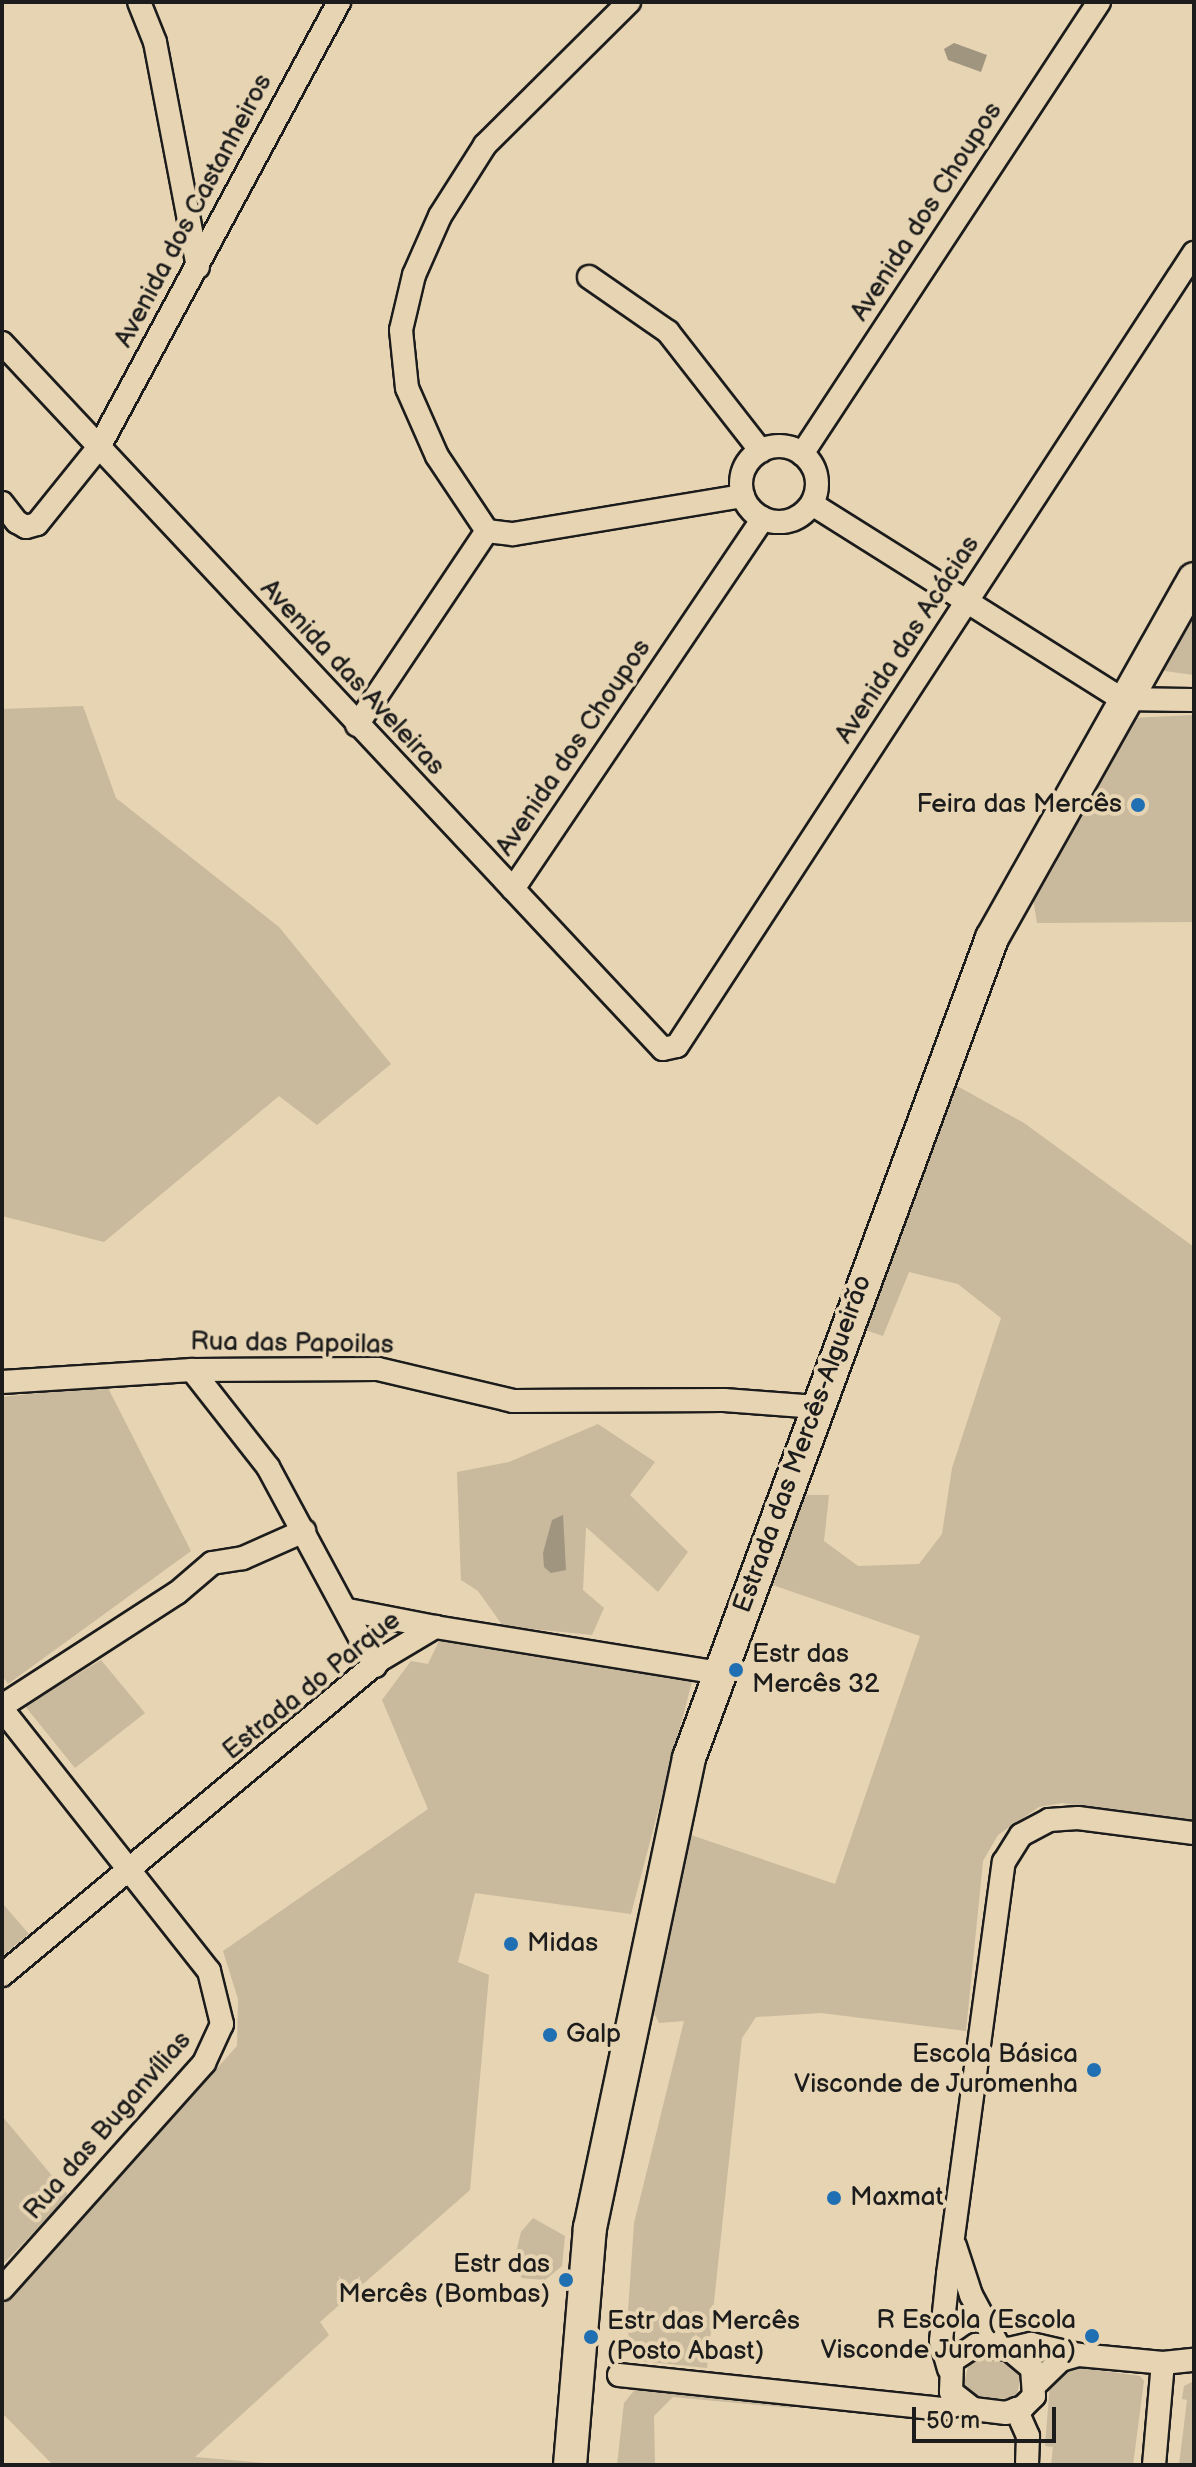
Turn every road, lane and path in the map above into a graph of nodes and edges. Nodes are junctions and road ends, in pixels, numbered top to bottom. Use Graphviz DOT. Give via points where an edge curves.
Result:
graph roads {
  1 [pos="139,2"];
  2 [pos="339,2"];
  3 [pos="629,2"];
  4 [pos="1099,2"];
  5 [pos="1194,253"];
  6 [pos="198,267"];
  7 [pos="589,277"];
  8 [pos="2,343"];
  9 [pos="99,447"];
  10 [pos="761,451"];
  11 [pos="802,454"];
  12 [pos="743,496"];
  13 [pos="2,503"];
  14 [pos="812,504"];
  15 [pos="763,519"];
  16 [pos="487,531"];
  17 [pos="1194,579"];
  18 [pos="967,600"];
  19 [pos="1122,699"];
  20 [pos="1194,700"];
  21 [pos="357,725"];
  22 [pos="513,889"];
  23 [pos="663,1049"];
  24 [pos="192,1370"];
  25 [pos="2,1382"];
  26 [pos="817,1407"];
  27 [pos="304,1531"];
  28 [pos="348,1610"];
  29 [pos="435,1627"];
  30 [pos="375,1666"];
  31 [pos="720,1673"];
  32 [pos="3,1711"];
  33 [pos="1194,1833"];
  34 [pos="132,1869"];
  35 [pos="2,1975"];
  36 [pos="955,2246"];
  37 [pos="2,2289"];
  38 [pos="1004,2348"];
  39 [pos="1079,2355"];
  40 [pos="1194,2360"];
  41 [pos="1163,2363"];
  42 [pos="949,2372"];
  43 [pos="619,2375"];
  44 [pos="1036,2384"];
  45 [pos="905,2403"];
  46 [pos="960,2404"];
  47 [pos="1016,2409"];
  48 [pos="570,2465"];
  49 [pos="1027,2465"];
  50 [pos="1154,2465"];
  1 -- 6 [label="street" via="155,42"];
  2 -- 6 [label="street, Avenida dos Castanheiros"];
  3 -- 16 [label="street" via="485,145 440,216 414,275 401,330 407,388 437,456"];
  4 -- 11 [label="street, Avenida dos Choupos"];
  5 -- 18 [label="street, Avenida das Acácias"];
  6 -- 9 [label="street, Avenida dos Castanheiros"];
  7 -- 10 [label="street" via="668,332"];
  8 -- 9 [label="street, Avenida das Aveleiras"];
  9 -- 13 [label="street, Avenida dos Castanheiros" via="37,524 26,527 17,522"];
  9 -- 21 [label="street, Avenida das Aveleiras"];
  10 -- 11 [label="street" via="782,446"];
  10 -- 12 [label="street" via="743,471"];
  11 -- 14 [label="street" via="815,471"];
  12 -- 15 [label="street"];
  12 -- 16 [label="street" via="513,534"];
  14 -- 15 [label="street" via="785,522"];
  14 -- 18 [label="street"];
  15 -- 22 [label="street, Avenida dos Choupos"];
  16 -- 21 [label="street"];
  17 -- 19 [label="street, Estrada das Mercês-Algueirão"];
  18 -- 19 [label="street"];
  18 -- 23 [label="street, Avenida das Acácias" via="677,1046"];
  19 -- 20 [label="street"];
  19 -- 26 [label="street, Estrada das Mercês-Algueirão" via="992,938"];
  21 -- 22 [label="street, Avenida das Aveleiras"];
  22 -- 23 [label="street, Avenida das Aveleiras"];
  24 -- 25 [label="street, Rua das Papoilas"];
  24 -- 26 [label="street, Rua das Papoilas" via="378,1369 513,1401 724,1400"];
  24 -- 27 [label="street" via="268,1467"];
  26 -- 31 [label="street, Estrada das Mercês-Algueirão"];
  27 -- 28 [label="street"];
  27 -- 32 [label="street" via="243,1558 212,1563 177,1593"];
  28 -- 29 [label="street"];
  28 -- 30 [label="street"];
  29 -- 30 [label="street, Estrada do Parque"];
  29 -- 31 [label="street, Estrada do Parque"];
  30 -- 34 [label="street, Estrada do Parque"];
  31 -- 48 [label="street, Estrada das Mercês-Algueirão" via="680,1788 590,2228"];
  32 -- 34 [label="street, Rua das Buganvílias"];
  33 -- 36 [label="street" via="1067,1817 1035,1825 1011,1847 999,1882"];
  34 -- 35 [label="street, Estrada do Parque"];
  34 -- 37 [label="street, Rua das Buganvílias" via="209,1971 222,2011 220,2036 204,2063"];
  36 -- 38 [label="street" via="971,2295"];
  36 -- 42 [label="street" via="941,2341"];
  38 -- 39 [label="street" via="1058,2346"];
  38 -- 42 [label="street" via="962,2350"];
  38 -- 44 [label="street" via="1032,2368"];
  39 -- 41 [label="street"];
  39 -- 44 [label="street" via="1061,2360"];
  40 -- 41 [label="street"];
  41 -- 50 [label="street"];
  42 -- 45 [label="street" via="923,2396"];
  42 -- 46 [label="street"];
  43 -- 45 [label="street"];
  44 -- 47 [label="street" via="1034,2396"];
  45 -- 46 [label="street" via="942,2409"];
  46 -- 47 [label="street" via="990,2412"];
  47 -- 49 [label="street" via="1028,2436"];
}
